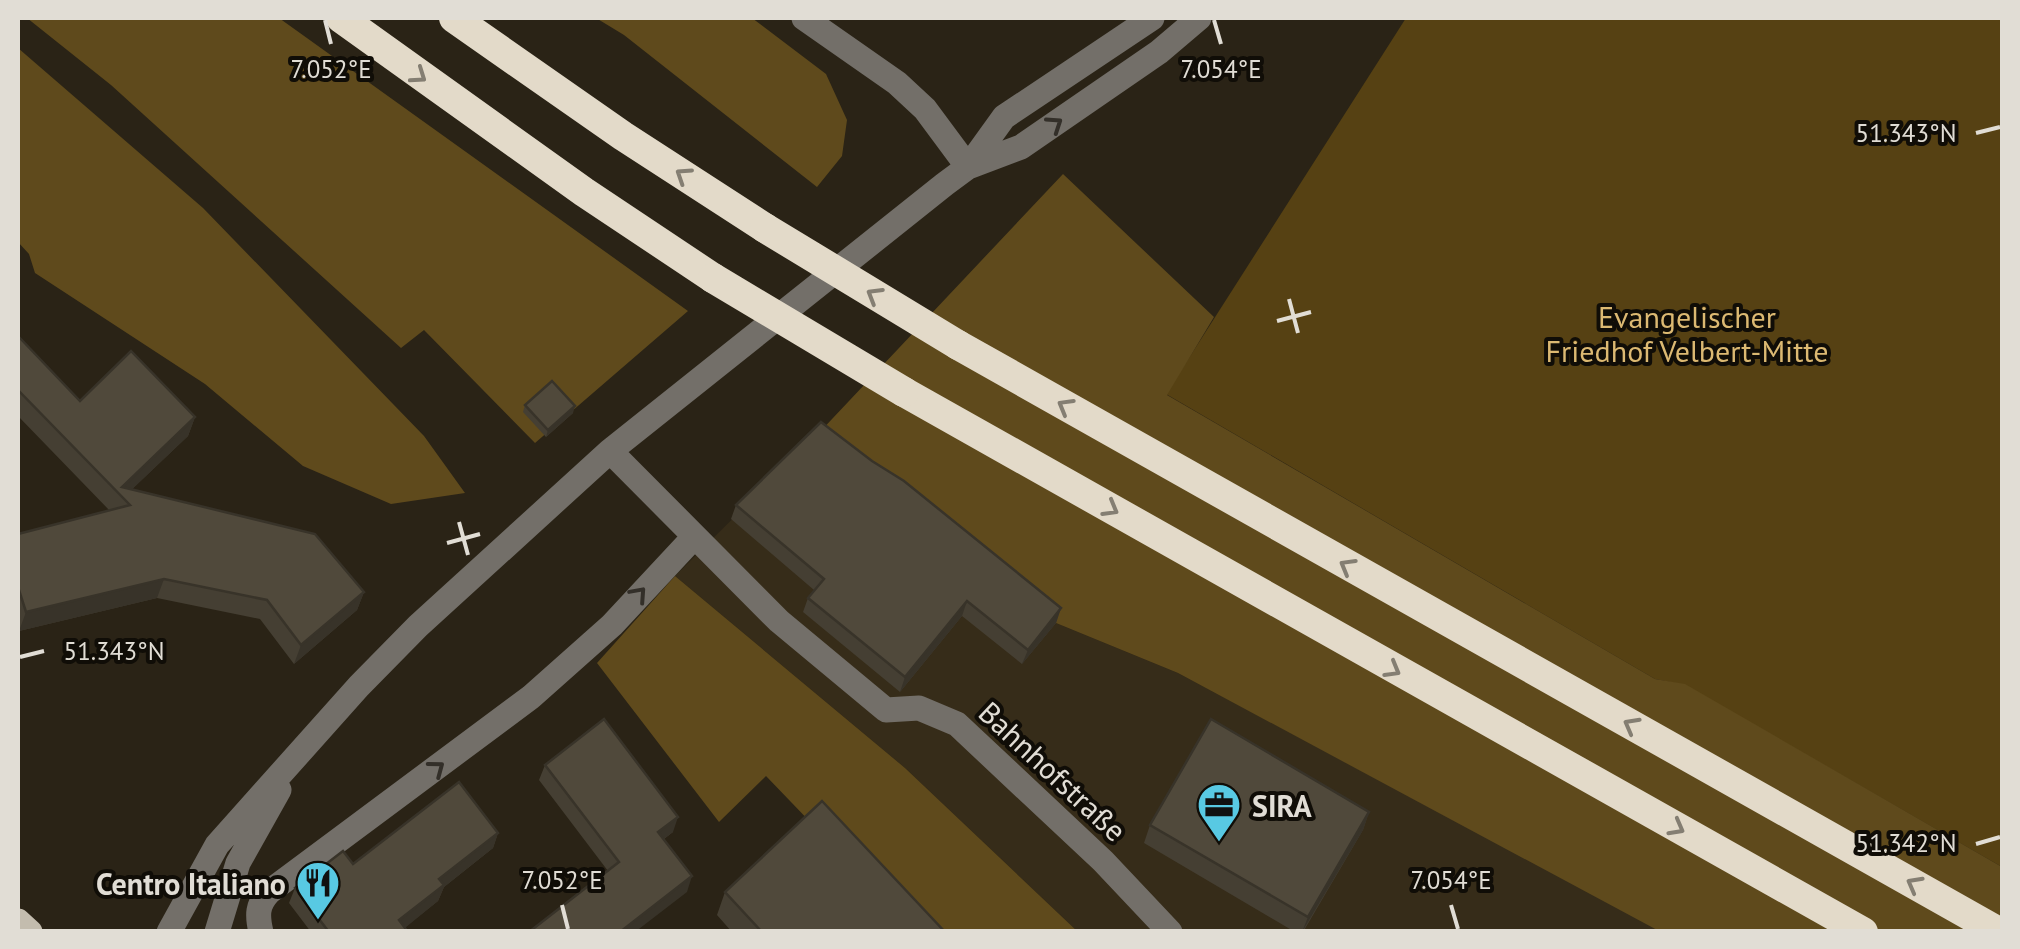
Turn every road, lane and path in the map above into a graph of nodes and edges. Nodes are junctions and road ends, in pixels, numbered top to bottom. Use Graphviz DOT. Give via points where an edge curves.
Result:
graph roads {
  1 [pos="341,18"];
  2 [pos="454,18"];
  3 [pos="804,18"];
  4 [pos="1152,18"];
  5 [pos="1199,18"];
  6 [pos="968,167"];
  7 [pos="610,451"];
  8 [pos="694,536"];
  9 [pos="303,747"];
  10 [pos="18,922"];
  11 [pos="30,932"];
  12 [pos="169,932"];
  13 [pos="218,932"];
  14 [pos="261,932"];
  15 [pos="1170,932"];
  16 [pos="1862,932"];
  17 [pos="2000,932"];
  1 -- 16 [label="highway, one-way, bridge" via="713,278"];
  17 -- 2 [label="highway, one-way, bridge" via="958,345 622,136"];
  3 -- 6 [label="street" via="897,83"];
  4 -- 6 [label="street" via="1004,118"];
  6 -- 5 [label="street, one-way" via="1022,147"];
  6 -- 7 [label="street"];
  7 -- 8 [label="street, Bahnhofstraße"];
  7 -- 9 [label="street" via="418,626"];
  14 -- 8 [label="street, one-way" via="261,901 270,892 531,697"];
  8 -- 15 [label="street, Bahnhofstraße" via="779,621 886,710 920,708 957,724"];
  9 -- 12 [label="street" via="217,845"];
  9 -- 13 [label="street" via="238,863"];
  10 -- 11 [label="main road"];
}
